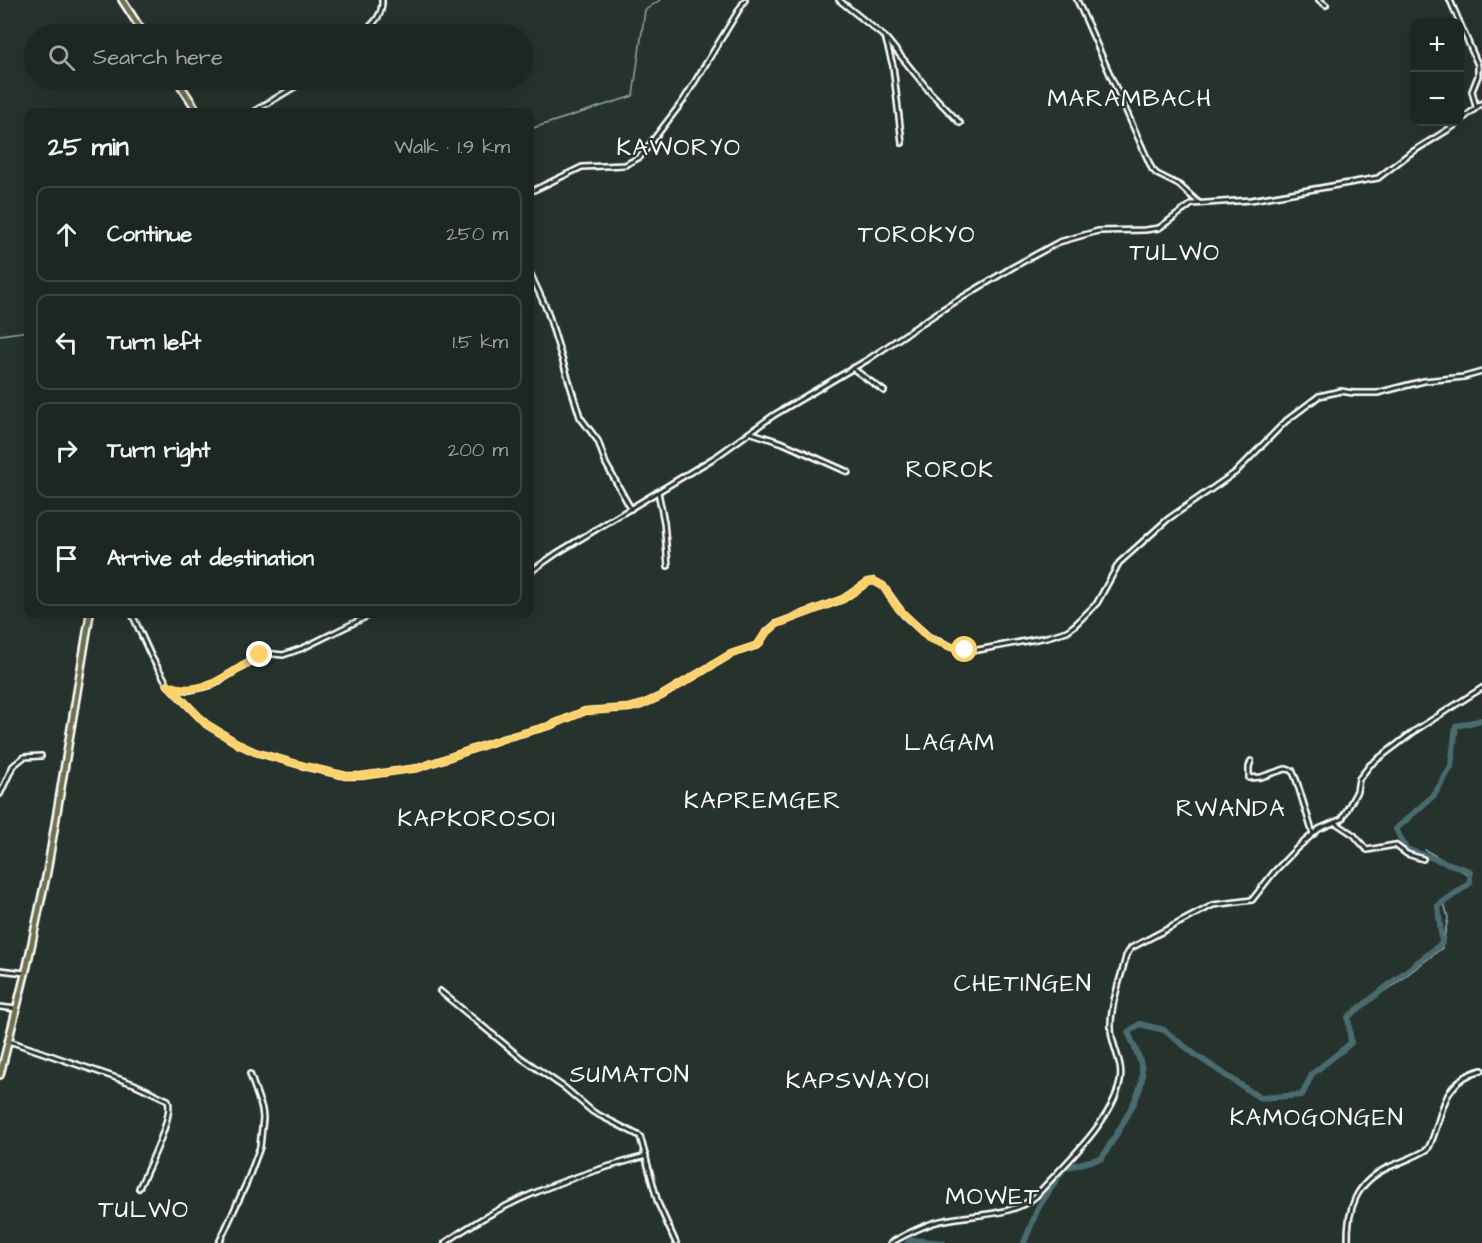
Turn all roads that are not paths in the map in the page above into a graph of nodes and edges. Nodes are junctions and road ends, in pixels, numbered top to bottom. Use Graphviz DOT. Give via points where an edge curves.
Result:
graph roads {
  1 [pos="122,0"];
  2 [pos="382,0"];
  3 [pos="746,0"];
  4 [pos="839,0"];
  5 [pos="1077,0"];
  6 [pos="1318,0"];
  7 [pos="1450,0"];
  8 [pos="1326,5"];
  9 [pos="138,24"];
  10 [pos="372,24"];
  11 [pos="886,38"];
  12 [pos="185,90"];
  13 [pos="289,90"];
  14 [pos="1482,103"];
  15 [pos="1476,107"];
  16 [pos="196,108"];
  17 [pos="260,108"];
  18 [pos="960,123"];
  19 [pos="902,143"];
  20 [pos="534,190"];
  21 [pos="1199,203"];
  22 [pos="534,282"];
  23 [pos="852,368"];
  24 [pos="1482,372"];
  25 [pos="884,391"];
  26 [pos="750,432"];
  27 [pos="848,472"];
  28 [pos="658,492"];
  29 [pos="631,509"];
  30 [pos="669,566"];
  31 [pos="534,569"];
  32 [pos="89,618"];
  33 [pos="134,618"];
  34 [pos="364,618"];
  35 [pos="168,685"];
  36 [pos="1482,688"];
  37 [pos="41,756"];
  38 [pos="1251,761"];
  39 [pos="0,794"];
  40 [pos="1336,823"];
  41 [pos="1312,834"];
  42 [pos="1423,859"];
  43 [pos="0,970"];
  44 [pos="26,973"];
  45 [pos="440,991"];
  46 [pos="0,1007"];
  47 [pos="16,1009"];
  48 [pos="9,1041"];
  49 [pos="1482,1070"];
  50 [pos="250,1074"];
  51 [pos="0,1075"];
  52 [pos="646,1156"];
  53 [pos="138,1188"];
  54 [pos="219,1243"];
  55 [pos="445,1243"];
  56 [pos="676,1243"];
  57 [pos="891,1243"];
  58 [pos="1348,1243"];
  1 -- 9 [label="main road"];
  2 -- 10 [label="street" via="381,15"];
  3 -- 20 [label="street" via="683,101 640,157 625,165 582,167"];
  4 -- 11 [label="street"];
  5 -- 21 [label="street" via="1152,169"];
  6 -- 8 [label="street"];
  7 -- 15 [label="street" via="1478,65 1472,91"];
  11 -- 18 [label="street"];
  11 -- 19 [label="street"];
  12 -- 16 [label="main road"];
  13 -- 17 [label="street"];
  14 -- 15 [label="street"];
  15 -- 21 [label="street" via="1378,178 1251,200"];
  21 -- 23 [label="street" via="1185,207 1159,228 1098,231 1059,242 943,309"];
  22 -- 29 [label="street" via="547,310 580,417 598,441"];
  23 -- 25 [label="street"];
  23 -- 26 [label="street"];
  24 -- 35 [label="street" via="1377,393 1341,391 1318,396 1286,421 1236,472 1168,519 1119,563 1097,603 1075,625 1047,637 978,650 954,648 928,638 896,606 883,586 868,582 843,599 777,624 758,645 731,654 641,705 585,711 418,768 361,776 308,767 240,745 206,724"];
  26 -- 27 [label="street"];
  26 -- 28 [label="street"];
  28 -- 29 [label="street"];
  28 -- 30 [label="street"];
  29 -- 31 [label="street"];
  32 -- 44 [label="main road" via="58,815"];
  33 -- 35 [label="street"];
  34 -- 35 [label="street" via="283,655 260,655 201,688 178,689"];
  36 -- 40 [label="street" via="1370,765 1359,779 1346,813"];
  37 -- 39 [label="street" via="24,757 13,766"];
  38 -- 41 [label="street" via="1249,778 1292,770"];
  40 -- 41 [label="street"];
  40 -- 42 [label="street" via="1367,850 1395,845"];
  41 -- 57 [label="street" via="1252,900 1213,905 1131,948 1111,1018 1121,1074 1117,1091 1099,1123 1036,1196 1004,1212 933,1223"];
  43 -- 44 [label="street"];
  44 -- 47 [label="main road"];
  45 -- 52 [label="street" via="593,1112 637,1134"];
  46 -- 47 [label="street"];
  47 -- 48 [label="main road"];
  48 -- 51 [label="main road"];
  48 -- 53 [label="street" via="134,1083 168,1100 168,1116"];
  49 -- 58 [label="street" via="1462,1079 1446,1099 1428,1149 1381,1171 1358,1193 1350,1208"];
  50 -- 54 [label="street" via="263,1118 260,1147"];
  52 -- 55 [label="street" via="541,1189 499,1209"];
  52 -- 56 [label="street" via="658,1203"];
}
